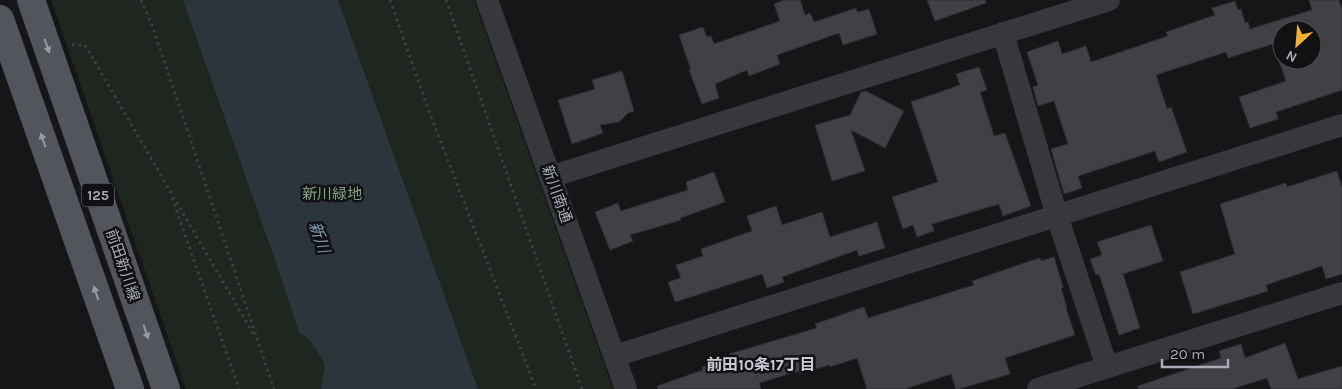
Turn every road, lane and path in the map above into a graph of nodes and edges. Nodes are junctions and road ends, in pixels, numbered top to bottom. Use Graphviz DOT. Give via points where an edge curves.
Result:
graph roads {
  1 [pos="31,0"];
  2 [pos="141,0"];
  3 [pos="390,0"];
  4 [pos="446,0"];
  5 [pos="487,0"];
  6 [pos="1109,0"];
  7 [pos="2,33"];
  8 [pos="1003,34"];
  9 [pos="46,44"];
  10 [pos="1342,125"];
  11 [pos="550,177"];
  12 [pos="169,190"];
  13 [pos="1056,216"];
  14 [pos="1342,293"];
  15 [pos="258,342"];
  16 [pos="615,356"];
  17 [pos="1097,376"];
  18 [pos="130,389"];
  19 [pos="166,389"];
  20 [pos="239,389"];
  21 [pos="274,389"];
  22 [pos="536,389"];
  23 [pos="582,389"];
  24 [pos="626,389"];
  25 [pos="1038,389"];
  1 -- 9 [label="main road, 前田新川線 / 125"];
  2 -- 15 [label="path"];
  3 -- 22 [label="path" via="427,106"];
  4 -- 23 [label="path"];
  5 -- 11 [label="street, 新川南通"];
  6 -- 8 [label="street"];
  18 -- 7 [label="main road, 125, one-way"];
  8 -- 11 [label="street"];
  8 -- 13 [label="street"];
  9 -- 12 [label="path" via="85,45"];
  9 -- 19 [label="main road, 前田新川線 / 125, one-way"];
  10 -- 13 [label="street"];
  11 -- 16 [label="street, 新川南通"];
  12 -- 15 [label="path"];
  12 -- 20 [label="path"];
  13 -- 16 [label="street"];
  13 -- 17 [label="street"];
  14 -- 17 [label="street"];
  15 -- 21 [label="path"];
  16 -- 24 [label="street, 新川南通"];
  17 -- 25 [label="street"];
}
